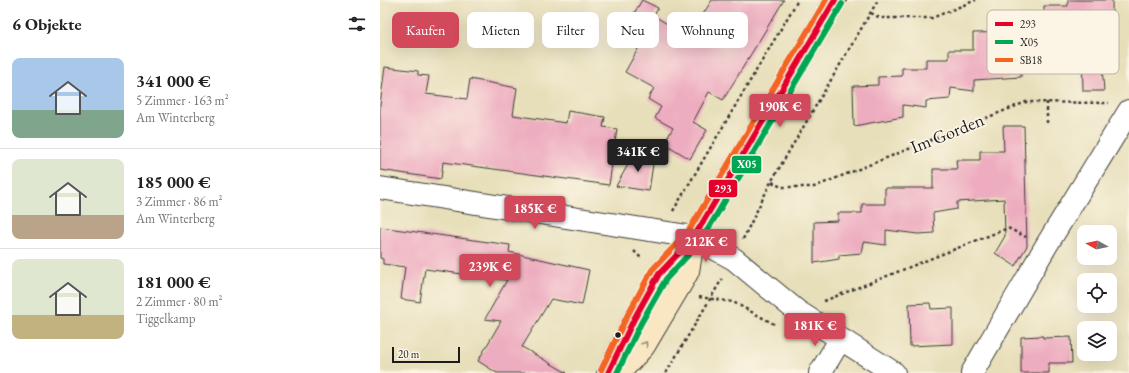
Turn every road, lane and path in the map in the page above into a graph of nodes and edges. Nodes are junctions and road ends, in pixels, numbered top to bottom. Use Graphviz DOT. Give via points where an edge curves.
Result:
graph roads {
  1 [pos="798,0"];
  2 [pos="835,0"];
  3 [pos="878,0"];
  4 [pos="976,0"];
  5 [pos="871,13"];
  6 [pos="1047,102"];
  7 [pos="1122,107"];
  8 [pos="1047,126"];
  9 [pos="771,182"];
  10 [pos="380,188"];
  11 [pos="661,233"];
  12 [pos="694,237"];
  13 [pos="1046,246"];
  14 [pos="734,259"];
  15 [pos="797,311"];
  16 [pos="782,328"];
  17 [pos="840,340"];
  18 [pos="608,373"];
  19 [pos="619,373"];
  20 [pos="666,373"];
  21 [pos="820,373"];
  22 [pos="894,373"];
  23 [pos="972,373"];
  1 -- 11 [label="path"];
  2 -- 12 [label="main road"];
  3 -- 5 [label="path"];
  4 -- 5 [label="path" via="932,18 880,18"];
  5 -- 9 [label="path"];
  6 -- 7 [label="path, Im Gorden"];
  6 -- 8 [label="path"];
  6 -- 9 [label="path, Im Gorden" via="1026,102 814,187 781,187"];
  7 -- 13 [label="street"];
  9 -- 14 [label="path"];
  10 -- 11 [label="street"];
  11 -- 12 [label="street"];
  12 -- 14 [label="street"];
  12 -- 18 [label="main road" via="659,274 634,318"];
  19 -- 12 [label="main road, one-way" via="644,346 688,271"];
  13 -- 15 [label="path" via="1008,228"];
  13 -- 23 [label="street"];
  14 -- 15 [label="street"];
  15 -- 17 [label="street"];
  16 -- 20 [label="path" via="733,302 711,299"];
  17 -- 21 [label="street"];
  17 -- 22 [label="street"];
}
